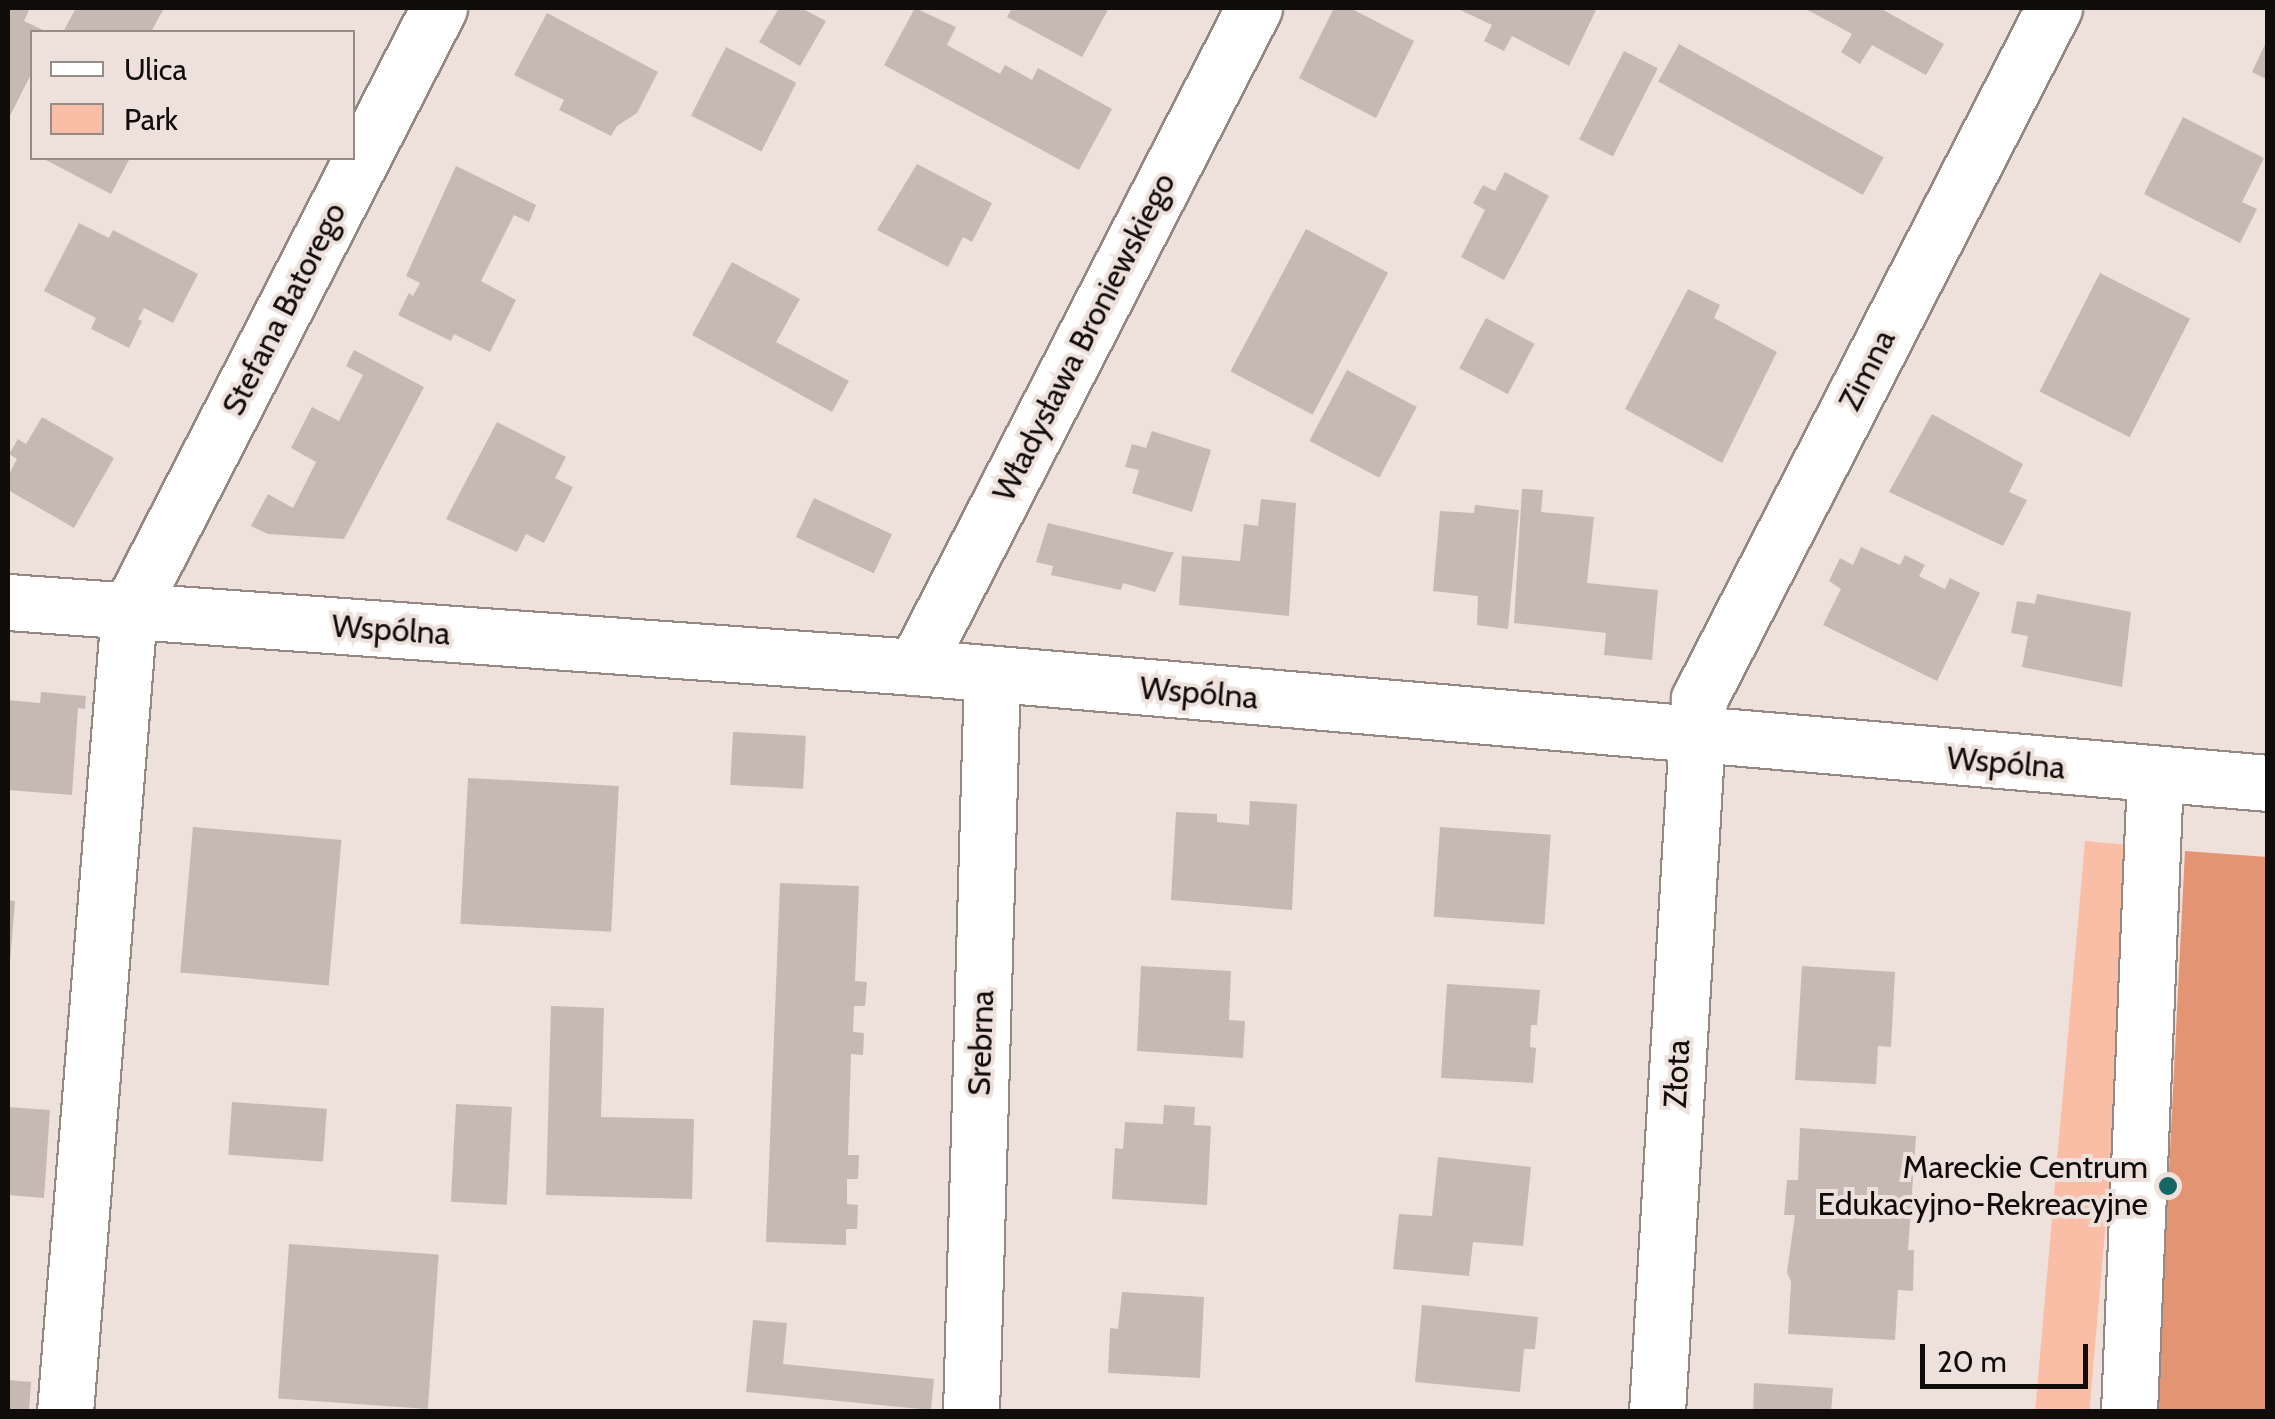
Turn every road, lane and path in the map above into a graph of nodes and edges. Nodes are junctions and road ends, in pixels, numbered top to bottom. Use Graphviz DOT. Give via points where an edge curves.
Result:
graph roads {
  1 [pos="438,8"];
  2 [pos="1254,8"];
  3 [pos="2054,8"];
  4 [pos="8,602"];
  5 [pos="129,611"];
  6 [pos="915,667"];
  7 [pos="992,675"];
  8 [pos="1697,738"];
  9 [pos="2155,775"];
  10 [pos="2268,783"];
  11 [pos="64,1412"];
  12 [pos="971,1412"];
  13 [pos="1658,1412"];
  14 [pos="2129,1412"];
  1 -- 5 [label="street, Stefana Batorego"];
  2 -- 6 [label="street, Władysława Broniewskiego"];
  3 -- 8 [label="street, Zimna" via="1722,653 1700,699"];
  4 -- 5 [label="street, Wspólna"];
  5 -- 6 [label="street, Wspólna"];
  5 -- 11 [label="street"];
  6 -- 7 [label="street, Wspólna"];
  7 -- 8 [label="street, Wspólna"];
  7 -- 12 [label="street, Srebrna"];
  8 -- 9 [label="street, Wspólna"];
  8 -- 13 [label="street, Złota"];
  9 -- 10 [label="street, Wspólna"];
  9 -- 14 [label="street"];
}
